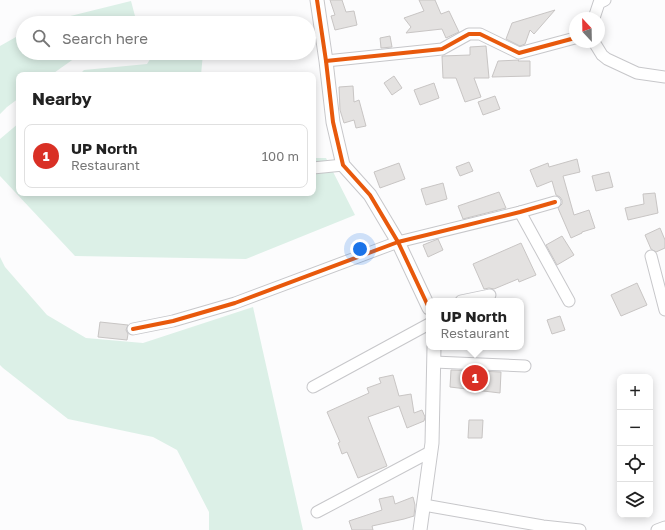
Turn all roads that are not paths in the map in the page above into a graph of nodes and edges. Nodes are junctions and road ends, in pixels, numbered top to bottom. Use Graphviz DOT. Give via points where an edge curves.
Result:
graph roads {
  1 [pos="317,0"];
  2 [pos="604,0"];
  3 [pos="596,12"];
  4 [pos="569,40"];
  5 [pos="598,48"];
  6 [pos="326,61"];
  7 [pos="665,77"];
  8 [pos="343,165"];
  9 [pos="316,168"];
  10 [pos="555,202"];
  11 [pos="520,212"];
  12 [pos="398,242"];
  13 [pos="651,256"];
  14 [pos="490,296"];
  15 [pos="478,298"];
  16 [pos="426,301"];
  17 [pos="569,301"];
  18 [pos="665,310"];
  19 [pos="426,326"];
  20 [pos="133,329"];
  21 [pos="434,350"];
  22 [pos="434,362"];
  23 [pos="525,366"];
  24 [pos="313,387"];
  25 [pos="430,452"];
  26 [pos="424,505"];
  27 [pos="317,512"];
  28 [pos="665,527"];
  29 [pos="544,528"];
  30 [pos="420,530"];
  31 [pos="580,530"];
  32 [pos="657,530"];
  1 -- 6 [label="street"];
  2 -- 3 [label="street" via="599,3"];
  4 -- 6 [label="street" via="519,54 480,34 469,34 442,49"];
  5 -- 7 [label="street" via="608,59 638,73"];
  6 -- 8 [label="street" via="333,122"];
  8 -- 9 [label="street"];
  8 -- 12 [label="street" via="370,195"];
  10 -- 11 [label="street"];
  11 -- 12 [label="street"];
  11 -- 17 [label="street"];
  12 -- 16 [label="street"];
  12 -- 20 [label="street" via="236,303 173,321"];
  13 -- 18 [label="street"];
  14 -- 15 [label="street"];
  19 -- 24 [label="street"];
  21 -- 22 [label="street"];
  22 -- 23 [label="street"];
  22 -- 25 [label="street"];
  25 -- 26 [label="street"];
  25 -- 27 [label="street"];
  26 -- 29 [label="street"];
  26 -- 30 [label="street"];
  28 -- 32 [label="street"];
  29 -- 31 [label="street"];
}
